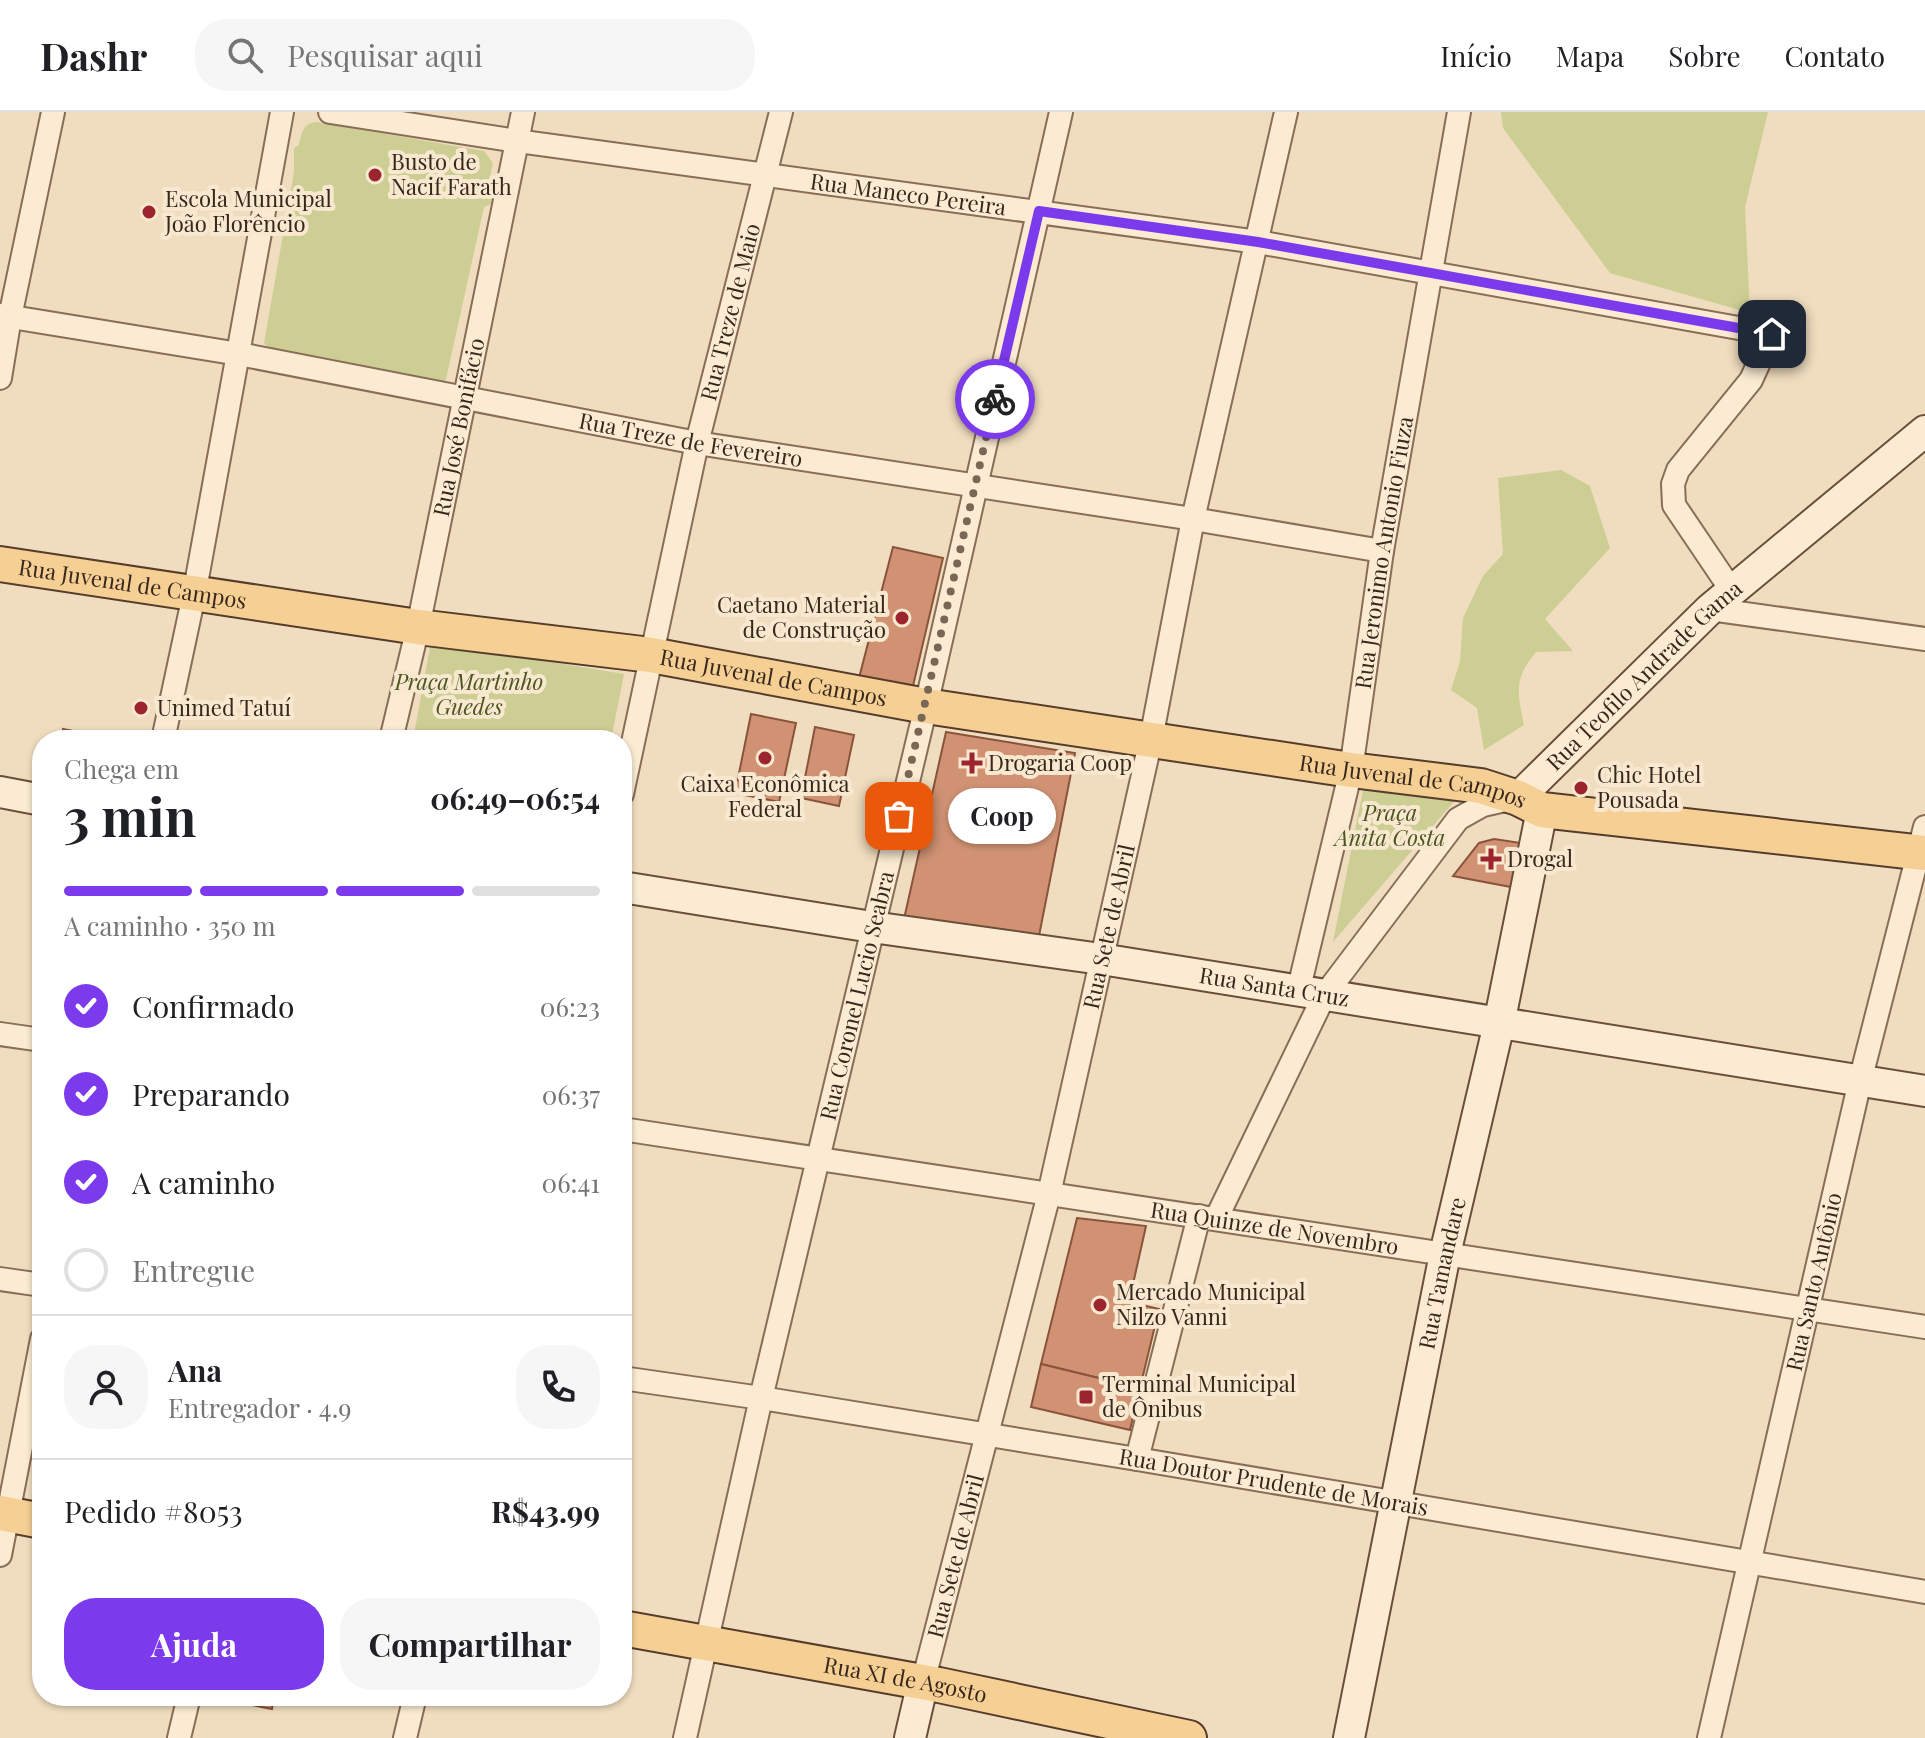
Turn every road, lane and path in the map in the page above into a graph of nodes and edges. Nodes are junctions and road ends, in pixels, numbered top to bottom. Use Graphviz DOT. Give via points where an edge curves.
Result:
graph roads {
  1 [pos="53,112"];
  2 [pos="282,112"];
  3 [pos="330,112"];
  4 [pos="523,112"];
  5 [pos="781,112"];
  6 [pos="1061,112"];
  7 [pos="1286,112"];
  8 [pos="1459,112"];
  9 [pos="517,141"];
  10 [pos="766,175"];
  11 [pos="1039,211"];
  12 [pos="1258,242"];
  13 [pos="1431,274"];
  14 [pos="5,316"];
  15 [pos="239,354"];
  16 [pos="0,378"];
  17 [pos="466,398"];
  18 [pos="1925,431"];
  19 [pos="697,443"];
  20 [pos="975,486"];
  21 [pos="1193,519"];
  22 [pos="1382,551"];
  23 [pos="0,564"];
  24 [pos="194,595"];
  25 [pos="1721,600"];
  26 [pos="418,627"];
  27 [pos="1925,639"];
  28 [pos="651,655"];
  29 [pos="926,706"];
  30 [pos="165,730"];
  31 [pos="393,730"];
  32 [pos="1151,739"];
  33 [pos="632,746"];
  34 [pos="1351,770"];
  35 [pos="0,792"];
  36 [pos="32,798"];
  37 [pos="1530,804"];
  38 [pos="1923,844"];
  39 [pos="632,889"];
  40 [pos="872,927"];
  41 [pos="1101,959"];
  42 [pos="1311,994"];
  43 [pos="1499,1024"];
  44 [pos="0,1034"];
  45 [pos="32,1039"];
  46 [pos="1860,1081"];
  47 [pos="1925,1091"];
  48 [pos="632,1130"];
  49 [pos="817,1158"];
  50 [pos="1049,1194"];
  51 [pos="1207,1218"];
  52 [pos="1445,1254"];
  53 [pos="0,1279"];
  54 [pos="32,1284"];
  55 [pos="1807,1309"];
  56 [pos="1925,1327"];
  57 [pos="632,1379"];
  58 [pos="32,1385"];
  59 [pos="761,1398"];
  60 [pos="988,1437"];
  61 [pos="1137,1459"];
  62 [pos="1397,1504"];
  63 [pos="4,1514"];
  64 [pos="32,1519"];
  65 [pos="0,1555"];
  66 [pos="1751,1564"];
  67 [pos="1925,1592"];
  68 [pos="632,1630"];
  69 [pos="707,1643"];
  70 [pos="923,1682"];
  71 [pos="187,1706"];
  72 [pos="413,1706"];
  73 [pos="179,1738"];
  74 [pos="405,1738"];
  75 [pos="685,1738"];
  76 [pos="910,1738"];
  77 [pos="1189,1738"];
  78 [pos="1349,1738"];
  79 [pos="1709,1738"];
  1 -- 14 [label="street"];
  2 -- 15 [label="street"];
  3 -- 9 [label="street, Rua Maneco Pereira"];
  4 -- 9 [label="street, Rua José Bonifácio"];
  5 -- 10 [label="street, Rua Treze de Maio"];
  6 -- 11 [label="street, Rua Coronel Lucio Seabra"];
  7 -- 12 [label="street, Rua Sete de Abril"];
  8 -- 13 [label="street, Rua Jeronimo Antonio Fiuza"];
  9 -- 10 [label="street, Rua Maneco Pereira"];
  9 -- 17 [label="street, Rua José Bonifácio"];
  10 -- 11 [label="street, Rua Maneco Pereira"];
  10 -- 19 [label="street, Rua Treze de Maio"];
  11 -- 12 [label="street, Rua Maneco Pereira"];
  11 -- 20 [label="street, Rua Coronel Lucio Seabra"];
  12 -- 13 [label="street, Rua Maneco Pereira"];
  12 -- 21 [label="street, Rua Sete de Abril"];
  13 -- 22 [label="street, Rua Jeronimo Antonio Fiuza"];
  13 -- 25 [label="street, Rua Maneco Pereira" via="1772,334 1751,380 1678,470 1673,484 1674,505"];
  14 -- 15 [label="street, Rua Treze de Fevereiro"];
  14 -- 16 [label="street"];
  15 -- 17 [label="street, Rua Treze de Fevereiro"];
  15 -- 24 [label="street"];
  17 -- 19 [label="street, Rua Treze de Fevereiro"];
  17 -- 26 [label="street, Rua José Bonifácio"];
  18 -- 25 [label="street, Rua Teofilo Andrade Gama"];
  19 -- 20 [label="street, Rua Treze de Fevereiro"];
  19 -- 28 [label="street, Rua Treze de Maio"];
  20 -- 21 [label="street, Rua Treze de Fevereiro"];
  20 -- 29 [label="street, Rua Coronel Lucio Seabra"];
  21 -- 22 [label="street, Rua Treze de Fevereiro"];
  21 -- 32 [label="street, Rua Sete de Abril"];
  22 -- 34 [label="street, Rua Jeronimo Antonio Fiuza"];
  23 -- 24 [label="main road, Rua Juvenal de Campos"];
  24 -- 26 [label="main road, Rua Juvenal de Campos"];
  24 -- 30 [label="street"];
  25 -- 27 [label="street"];
  25 -- 37 [label="street, Rua Teofilo Andrade Gama"];
  26 -- 28 [label="main road, Rua Juvenal de Campos"];
  26 -- 31 [label="street, Rua José Bonifácio"];
  28 -- 29 [label="main road, Rua Juvenal de Campos"];
  28 -- 33 [label="street, Rua Treze de Maio"];
  29 -- 32 [label="main road, Rua Juvenal de Campos"];
  29 -- 40 [label="street, Rua Coronel Lucio Seabra"];
  32 -- 34 [label="main road, Rua Juvenal de Campos"];
  32 -- 41 [label="street, Rua Sete de Abril"];
  34 -- 37 [label="main road, Rua Juvenal de Campos" via="1481,786"];
  34 -- 42 [label="street, Rua Jeronimo Antonio Fiuza"];
  35 -- 36 [label="street"];
  37 -- 38 [label="main road, Rua Juvenal de Campos"];
  37 -- 42 [label="street" via="1483,805 1458,819"];
  37 -- 43 [label="street, Rua Tamandare"];
  38 -- 46 [label="street, Rua Santo Antônio"];
  39 -- 40 [label="street, Rua Santa Cruz"];
  40 -- 41 [label="street, Rua Santa Cruz"];
  40 -- 49 [label="street, Rua Coronel Lucio Seabra"];
  41 -- 42 [label="street, Rua Santa Cruz"];
  41 -- 50 [label="street, Rua Sete de Abril"];
  42 -- 43 [label="street, Rua Santa Cruz"];
  42 -- 51 [label="street"];
  43 -- 46 [label="street, Rua Santa Cruz"];
  43 -- 52 [label="street, Rua Tamandare"];
  44 -- 45 [label="street"];
  46 -- 47 [label="street, Rua Santa Cruz"];
  46 -- 55 [label="street, Rua Santo Antônio"];
  48 -- 49 [label="street, Rua Quinze de Novembro"];
  49 -- 50 [label="street, Rua Quinze de Novembro"];
  49 -- 59 [label="street, Rua Coronel Lucio Seabra"];
  50 -- 51 [label="street, Rua Quinze de Novembro"];
  50 -- 60 [label="street, Rua Sete de Abril"];
  51 -- 52 [label="street, Rua Quinze de Novembro"];
  51 -- 61 [label="street"];
  52 -- 55 [label="street, Rua Quinze de Novembro"];
  52 -- 62 [label="street, Rua Tamandare"];
  53 -- 54 [label="street"];
  55 -- 56 [label="street, Rua Quinze de Novembro"];
  55 -- 66 [label="street, Rua Santo Antônio"];
  57 -- 59 [label="street, Rua Doutor Prudente de Morais"];
  58 -- 63 [label="street"];
  59 -- 60 [label="street, Rua Doutor Prudente de Morais"];
  59 -- 69 [label="street, Rua Coronel Lucio Seabra"];
  60 -- 61 [label="street, Rua Doutor Prudente de Morais"];
  60 -- 70 [label="street, Rua Sete de Abril"];
  61 -- 62 [label="street, Rua Doutor Prudente de Morais"];
  62 -- 66 [label="street, Rua Doutor Prudente de Morais"];
  62 -- 78 [label="street, Rua Tamandare"];
  63 -- 64 [label="main road"];
  63 -- 65 [label="street"];
  66 -- 67 [label="street, Rua Doutor Prudente de Morais"];
  66 -- 79 [label="street, Rua Santo Antônio"];
  68 -- 69 [label="main road, Rua XI de Agosto"];
  69 -- 70 [label="main road, Rua XI de Agosto"];
  69 -- 75 [label="street, Rua Coronel Lucio Seabra"];
  70 -- 76 [label="street, Rua Sete de Abril"];
  70 -- 77 [label="main road, Rua XI de Agosto"];
  71 -- 73 [label="street"];
  72 -- 74 [label="street"];
}
